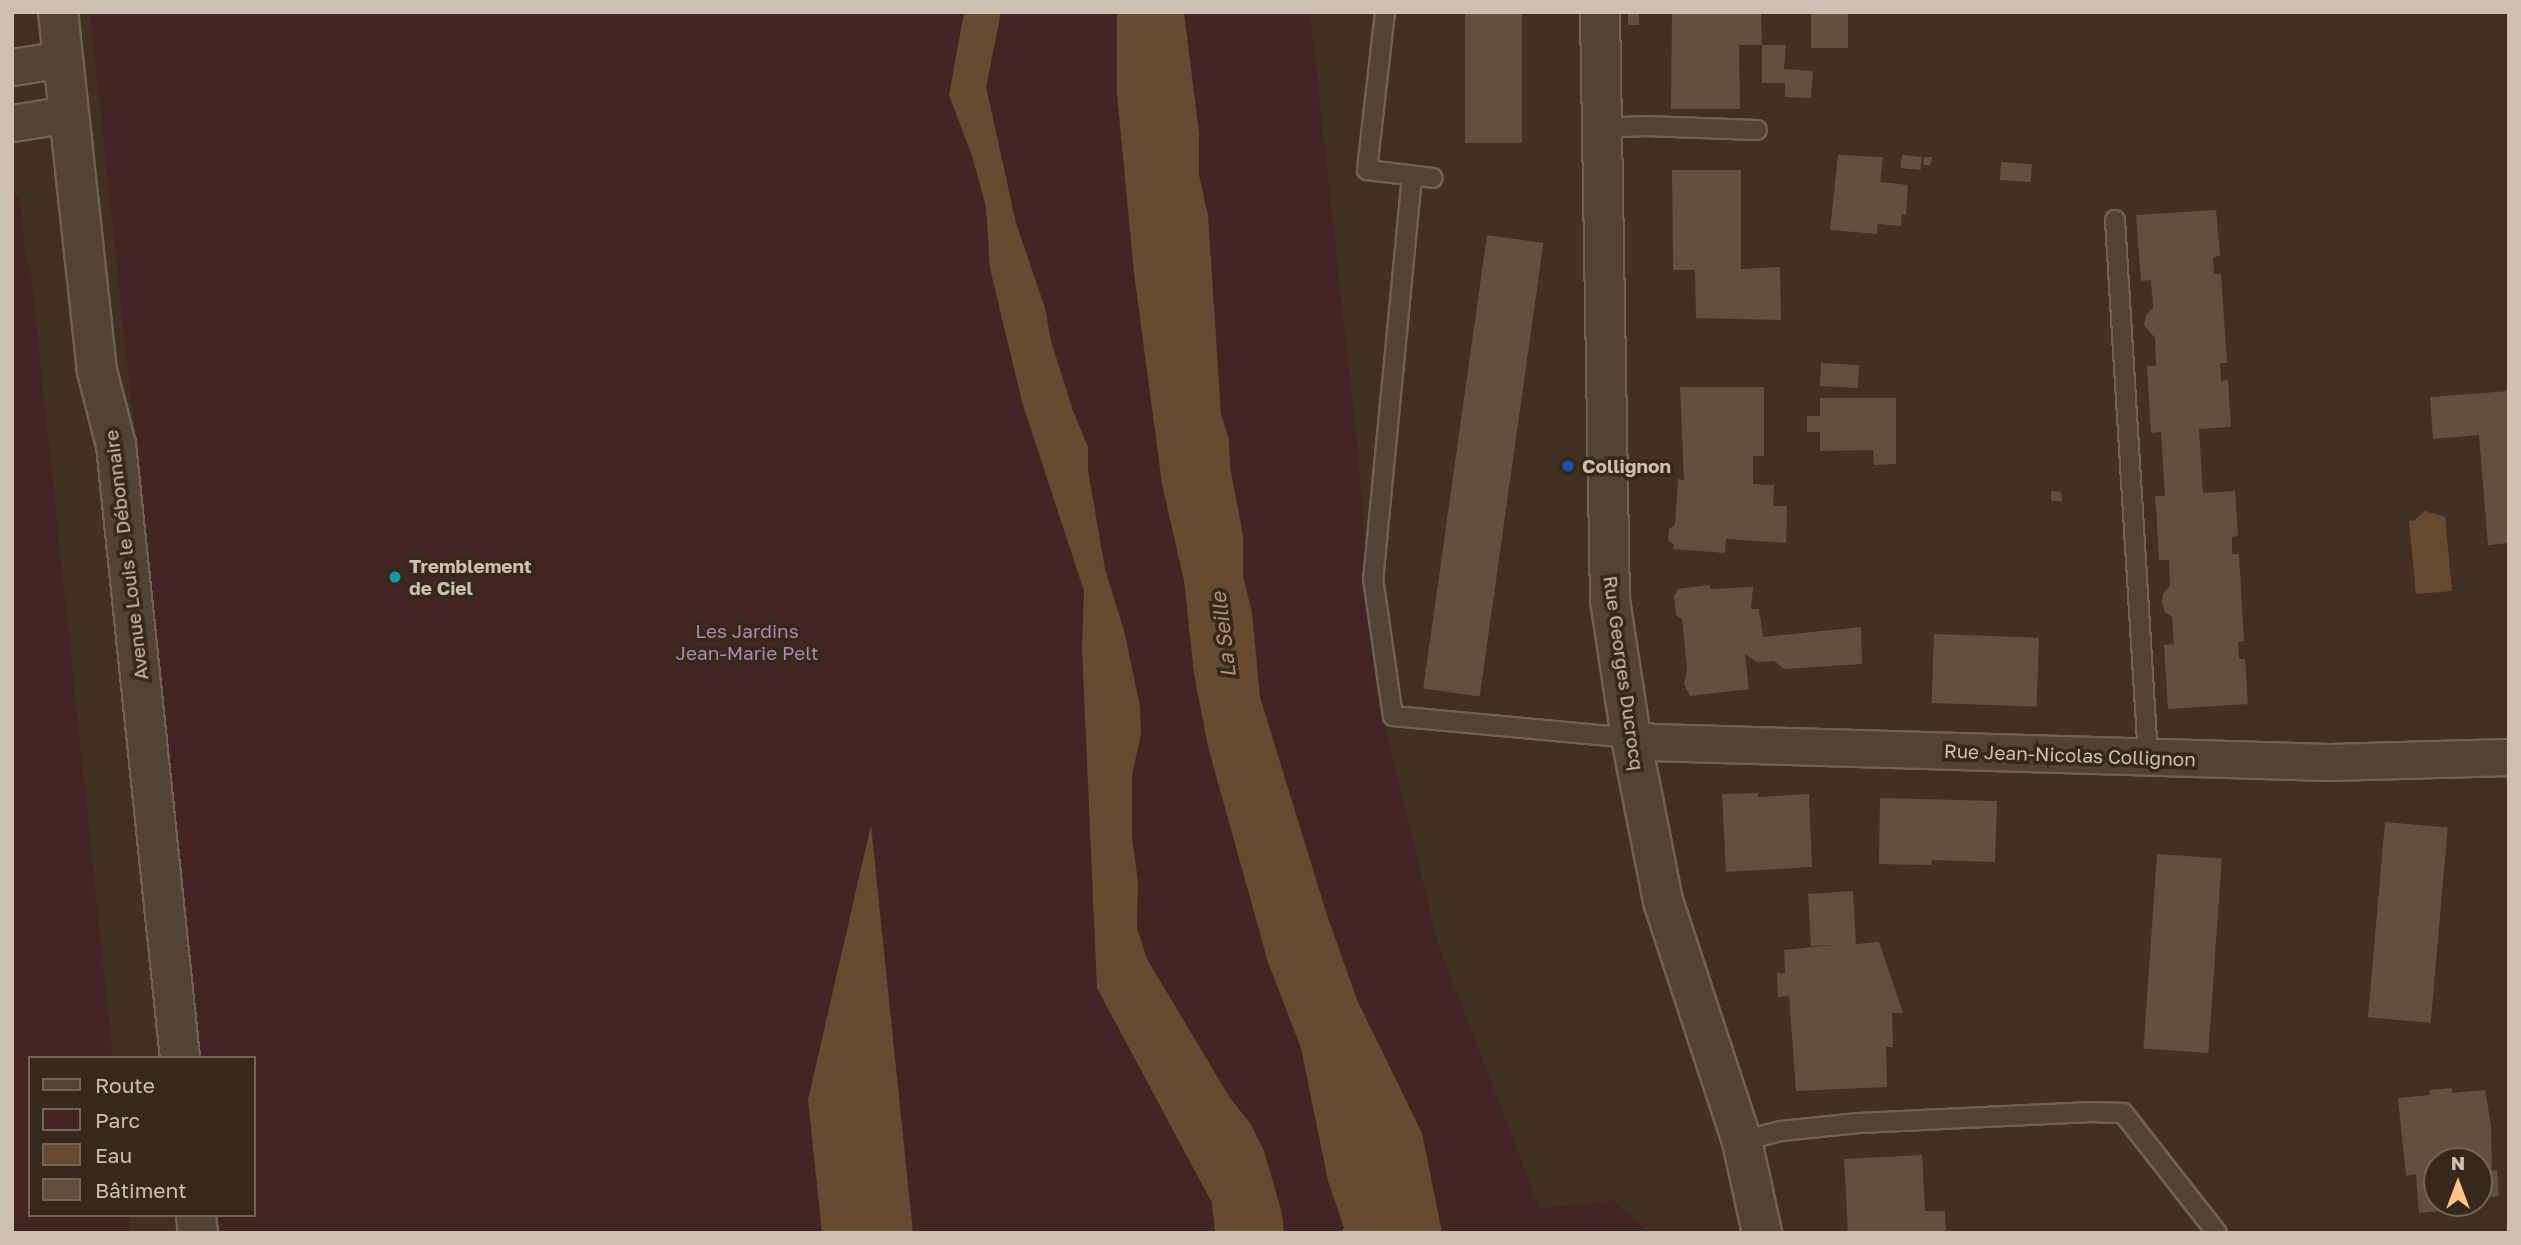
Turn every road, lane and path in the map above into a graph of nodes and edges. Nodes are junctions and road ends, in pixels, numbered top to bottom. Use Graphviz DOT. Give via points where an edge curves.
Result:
graph roads {
  1 [pos="58,12"];
  2 [pos="1385,12"];
  3 [pos="1600,12"];
  4 [pos="63,59"];
  5 [pos="12,68"];
  6 [pos="69,114"];
  7 [pos="12,123"];
  8 [pos="1601,128"];
  9 [pos="1757,130"];
  10 [pos="1412,176"];
  11 [pos="1433,178"];
  12 [pos="2115,220"];
  13 [pos="1631,738"];
  14 [pos="2148,757"];
  15 [pos="2509,757"];
  16 [pos="180,1056"];
  17 [pos="1742,1141"];
  18 [pos="1762,1233"];
  19 [pos="2217,1233"];
  1 -- 4 [label="street, Avenue Louis le Débonnaire"];
  2 -- 10 [label="lane" via="1367,170"];
  3 -- 8 [label="street, Rue Georges Ducrocq"];
  4 -- 5 [label="street"];
  4 -- 6 [label="street, Avenue Louis le Débonnaire"];
  6 -- 7 [label="street"];
  6 -- 16 [label="street, Avenue Louis le Débonnaire" via="97,371 116,445"];
  8 -- 9 [label="lane"];
  8 -- 13 [label="street, Rue Georges Ducrocq" via="1609,600"];
  10 -- 11 [label="lane"];
  10 -- 13 [label="lane" via="1373,578 1393,716"];
  12 -- 14 [label="lane"];
  13 -- 14 [label="street, Rue Jean-Nicolas Collignon"];
  13 -- 17 [label="street, Rue Georges Ducrocq" via="1663,901"];
  14 -- 15 [label="street, Rue Jean-Nicolas Collignon" via="2329,762"];
  17 -- 18 [label="street, Rue Georges Ducrocq"];
  17 -- 19 [label="lane" via="1781,1131 1859,1123 2123,1113"];
}
